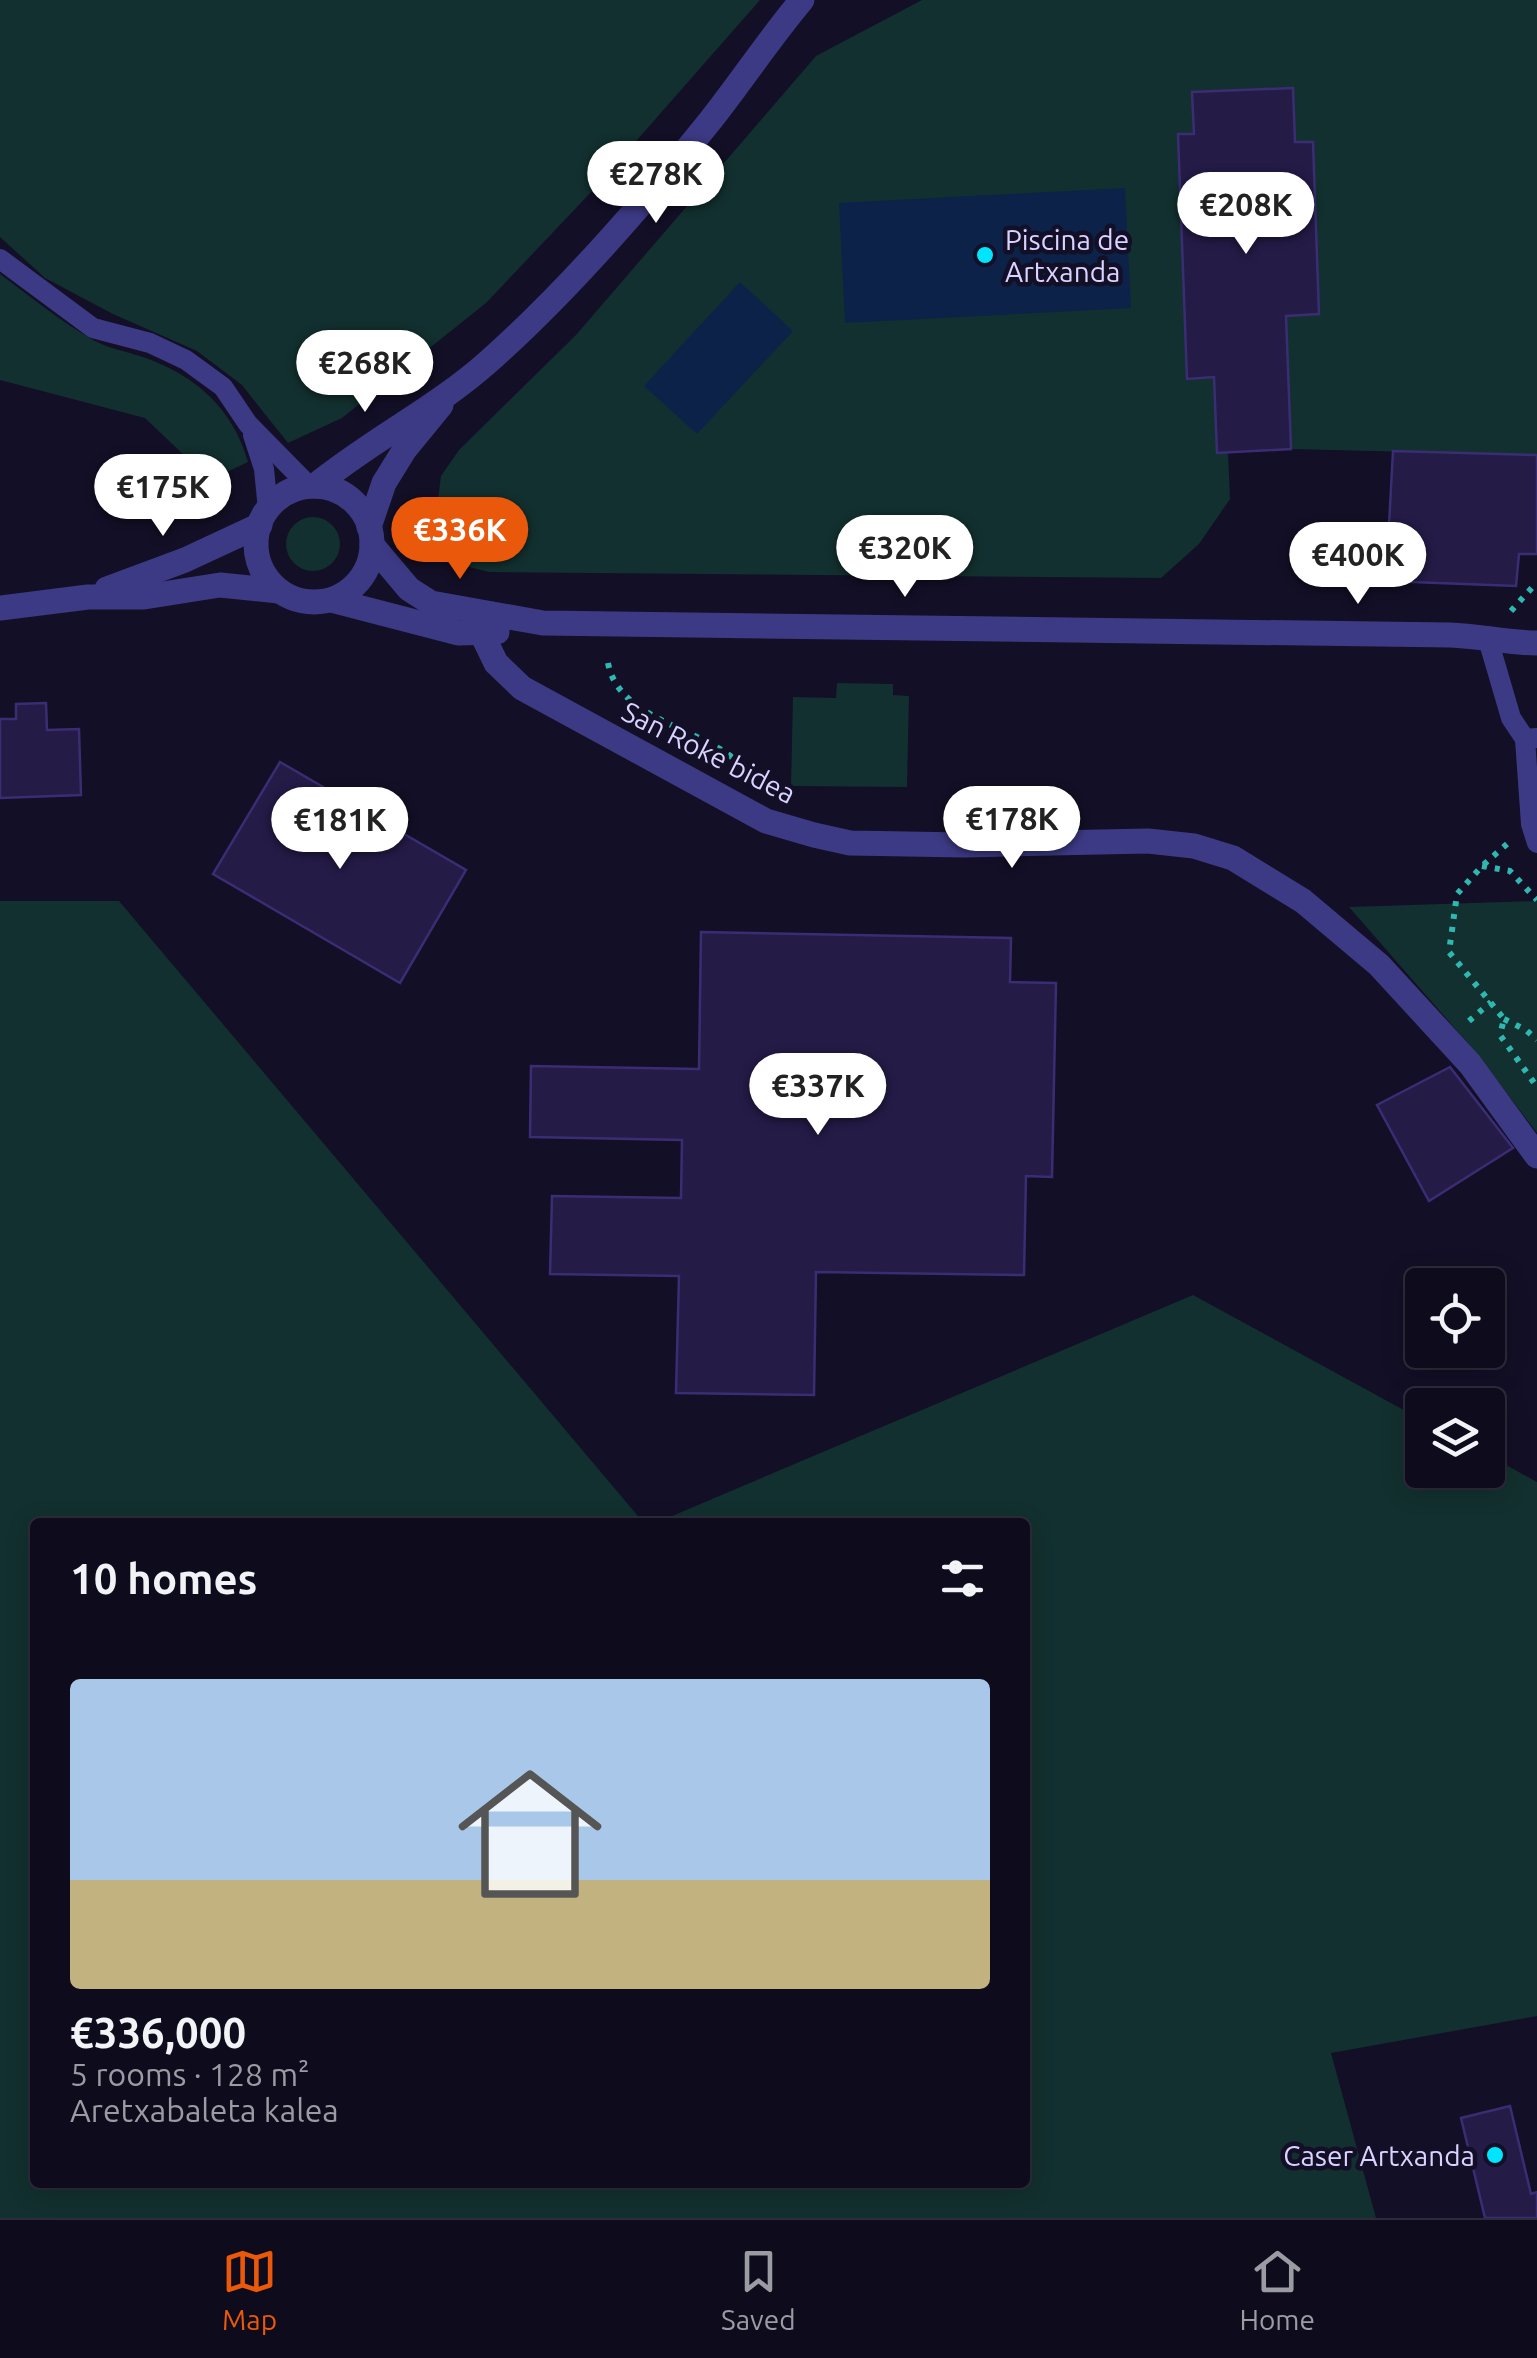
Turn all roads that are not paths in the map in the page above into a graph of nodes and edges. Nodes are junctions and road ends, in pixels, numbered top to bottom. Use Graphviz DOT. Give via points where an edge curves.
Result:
graph roads {
  1 [pos="802,0"];
  2 [pos="0,259"];
  3 [pos="450,393"];
  4 [pos="248,424"];
  5 [pos="312,486"];
  6 [pos="264,517"];
  7 [pos="371,536"];
  8 [pos="280,591"];
  9 [pos="88,597"];
  10 [pos="332,600"];
  11 [pos="0,608"];
  12 [pos="543,623"];
  13 [pos="482,634"];
  14 [pos="1488,636"];
  15 [pos="1537,642"];
  16 [pos="1531,738"];
  17 [pos="1534,834"];
  18 [pos="1537,1156"];
  1 -- 3 [label="street" via="628,216"];
  2 -- 4 [label="lane" via="94,328 186,360 222,388"];
  3 -- 5 [label="street"];
  3 -- 7 [label="street" via="384,483"];
  4 -- 5 [label="lane"];
  4 -- 6 [label="lane" via="263,463"];
  5 -- 6 [label="street" via="279,498"];
  5 -- 7 [label="street" via="349,498"];
  6 -- 8 [label="street" via="258,561"];
  6 -- 9 [label="street" via="185,560"];
  7 -- 10 [label="street" via="360,579"];
  7 -- 12 [label="street" via="409,589 431,603"];
  8 -- 9 [label="street" via="220,585 144,597"];
  8 -- 10 [label="street" via="296,600"];
  9 -- 11 [label="street"];
  10 -- 13 [label="street"];
  12 -- 13 [label="street"];
  12 -- 14 [label="street"];
  13 -- 18 [label="street, San Roke bidea" via="496,663 522,688 766,820 798,830 850,842 1148,841 1233,858 1303,900 1380,965 1470,1064"];
  14 -- 15 [label="street"];
  14 -- 16 [label="lane" via="1511,718"];
  16 -- 17 [label="lane"];
}
